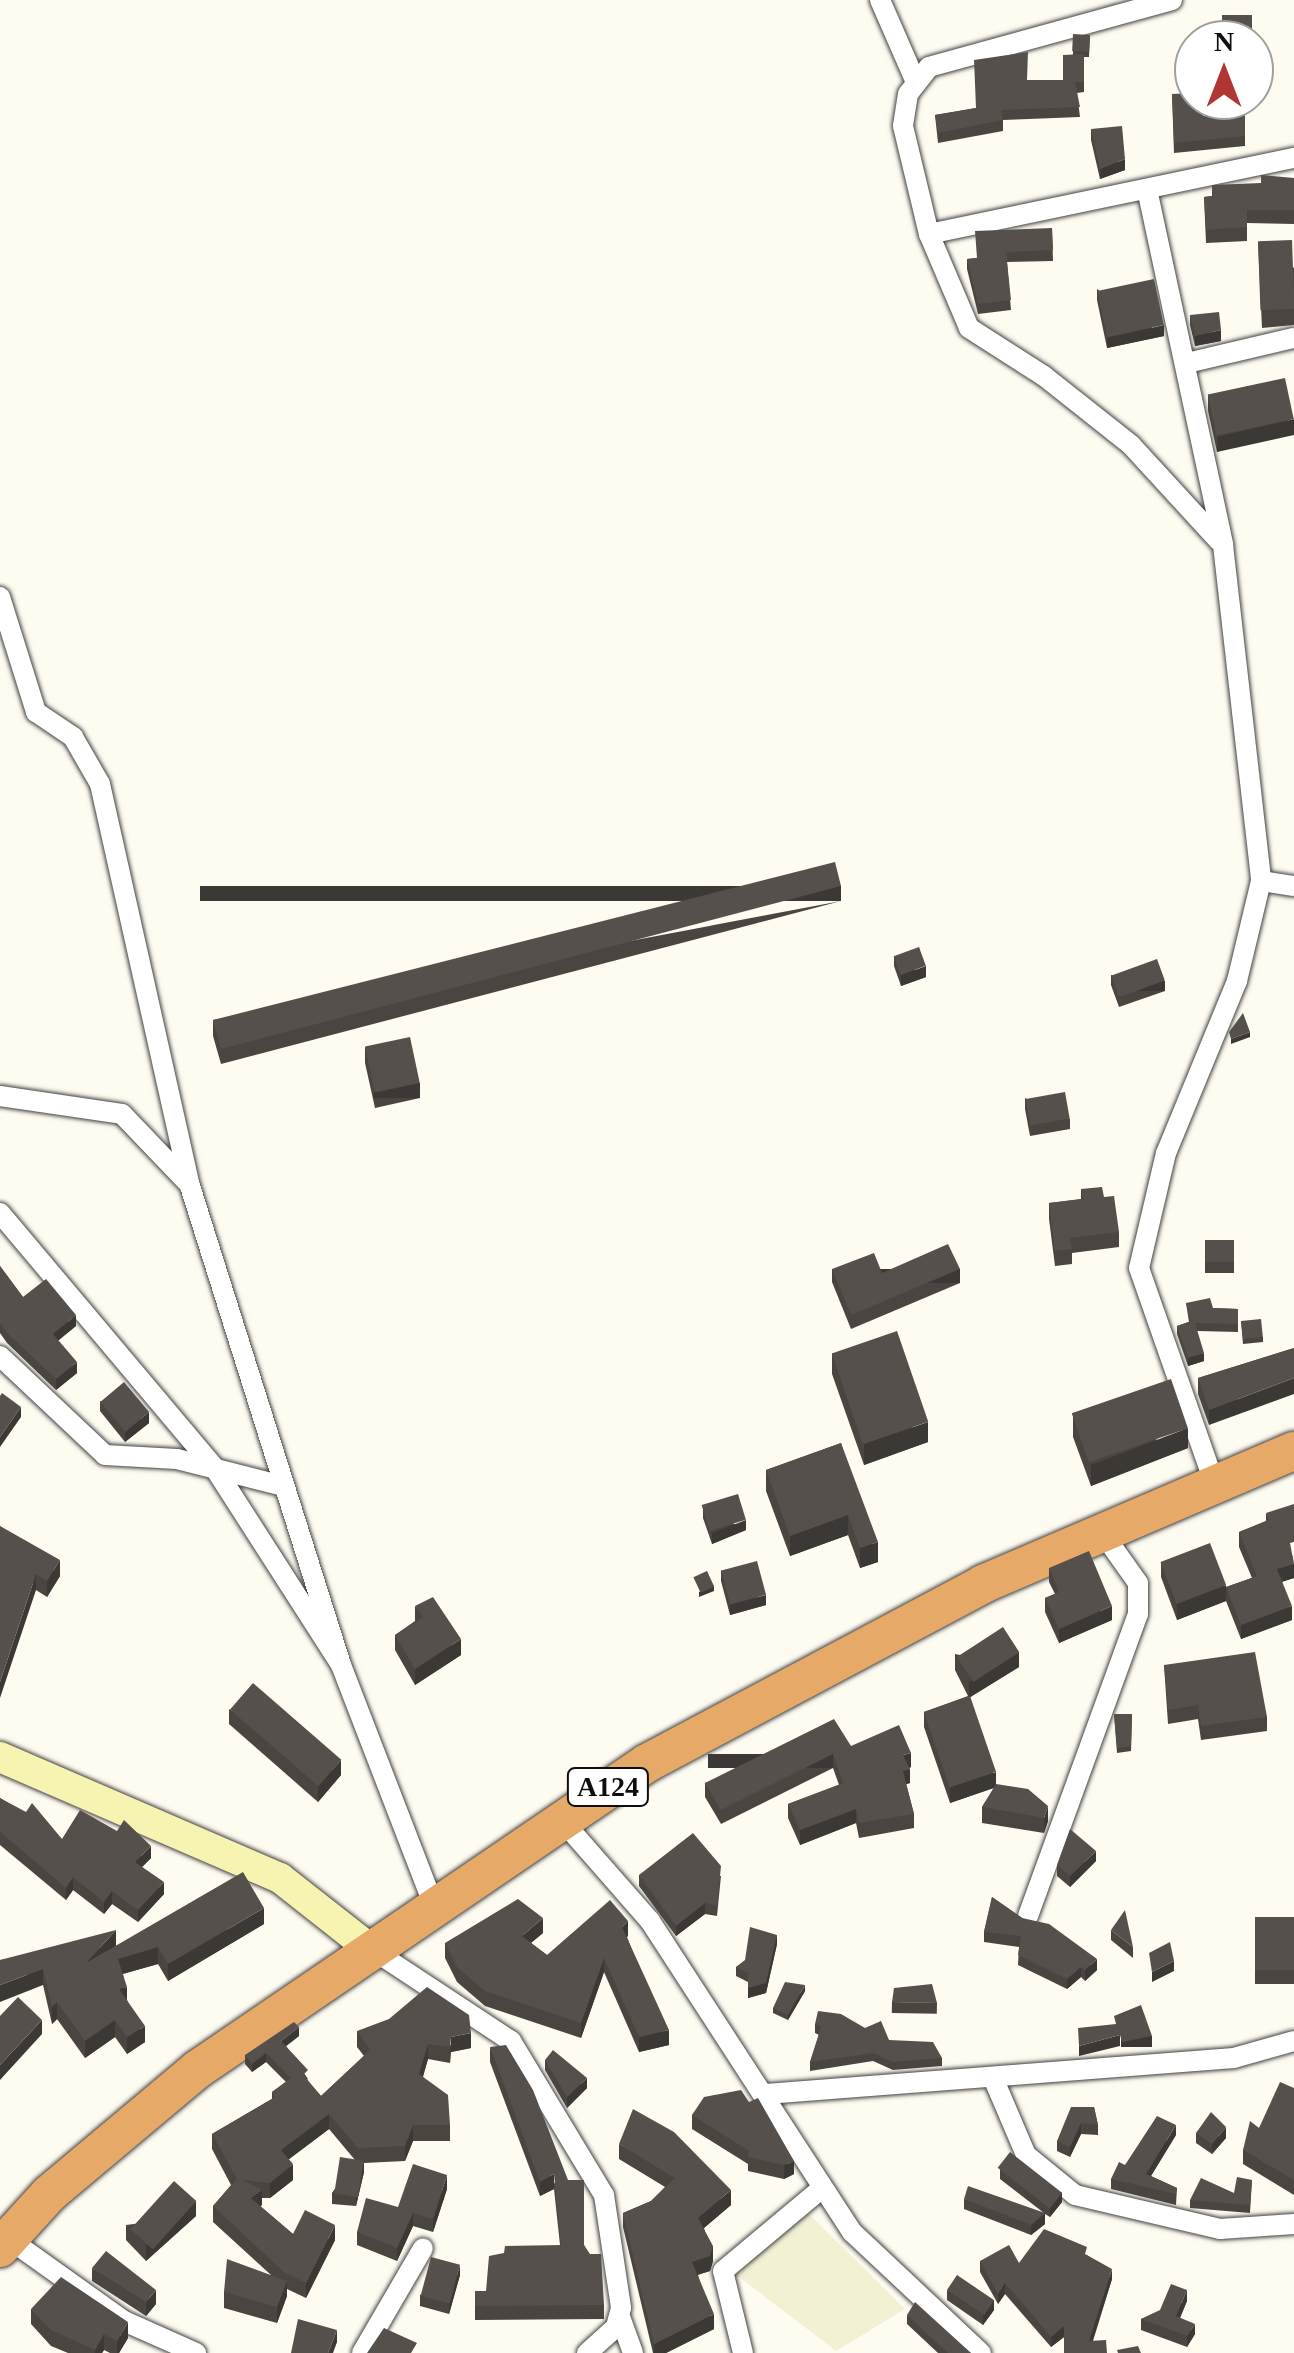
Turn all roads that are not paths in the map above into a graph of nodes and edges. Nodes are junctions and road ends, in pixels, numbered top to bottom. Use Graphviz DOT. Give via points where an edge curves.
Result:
graph roads {
  1 [pos="880,0"];
  2 [pos="1172,0"];
  3 [pos="915,80"];
  4 [pos="1294,158"];
  5 [pos="1147,188"];
  6 [pos="929,234"];
  7 [pos="1294,338"];
  8 [pos="1187,364"];
  9 [pos="1223,545"];
  10 [pos="0,597"];
  11 [pos="1261,880"];
  12 [pos="1294,886"];
  13 [pos="0,1096"];
  14 [pos="190,1186"];
  15 [pos="0,1213"];
  16 [pos="0,1356"];
  17 [pos="1294,1451"];
  18 [pos="214,1468"];
  19 [pos="1214,1482"];
  20 [pos="283,1486"];
  21 [pos="1101,1531"];
  22 [pos="340,1665"];
  23 [pos="0,1756"];
  24 [pos="559,1817"];
  25 [pos="432,1904"];
  26 [pos="1028,1916"];
  27 [pos="369,1948"];
  28 [pos="1294,2042"];
  29 [pos="994,2080"];
  30 [pos="766,2094"];
  31 [pos="820,2190"];
  32 [pos="1294,2224"];
  33 [pos="4,2244"];
  34 [pos="423,2248"];
  35 [pos="620,2317"];
  36 [pos="196,2353"];
  37 [pos="362,2353"];
  38 [pos="586,2353"];
  39 [pos="633,2353"];
  40 [pos="743,2353"];
  41 [pos="981,2353"];
  1 -- 3 [label="street"];
  2 -- 3 [label="street" via="929,67"];
  3 -- 6 [label="street" via="903,126"];
  4 -- 5 [label="street"];
  5 -- 6 [label="street"];
  5 -- 8 [label="street"];
  6 -- 9 [label="street" via="969,328 1131,445"];
  7 -- 8 [label="street"];
  8 -- 9 [label="street"];
  9 -- 11 [label="street"];
  10 -- 14 [label="street" via="36,712 73,737 100,784"];
  11 -- 12 [label="street"];
  11 -- 19 [label="street" via="1237,980 1166,1154 1139,1268"];
  13 -- 14 [label="street" via="122,1114"];
  14 -- 20 [label="street"];
  15 -- 18 [label="street"];
  16 -- 18 [label="street" via="105,1455"];
  17 -- 19 [label="highway, A124"];
  18 -- 20 [label="street"];
  18 -- 22 [label="street"];
  19 -- 21 [label="highway, A124"];
  20 -- 22 [label="street"];
  21 -- 24 [label="highway, A124" via="762,1697"];
  21 -- 26 [label="street" via="1138,1583 1138,1614"];
  22 -- 25 [label="street"];
  23 -- 27 [label="street" via="280,1878"];
  24 -- 25 [label="highway, A124"];
  24 -- 30 [label="street" via="650,1920"];
  25 -- 27 [label="highway, A124"];
  27 -- 33 [label="highway, A124" via="141,2114 49,2194"];
  27 -- 35 [label="street" via="511,2041 604,2195"];
  28 -- 29 [label="street" via="1234,2058"];
  29 -- 30 [label="street"];
  29 -- 32 [label="street" via="1026,2155 1075,2195 1220,2229"];
  30 -- 31 [label="street"];
  31 -- 40 [label="street" via="723,2272"];
  31 -- 41 [label="street" via="852,2232"];
  33 -- 36 [label="street" via="124,2321"];
  34 -- 37 [label="street"];
  35 -- 38 [label="street"];
  35 -- 39 [label="street"];
}
